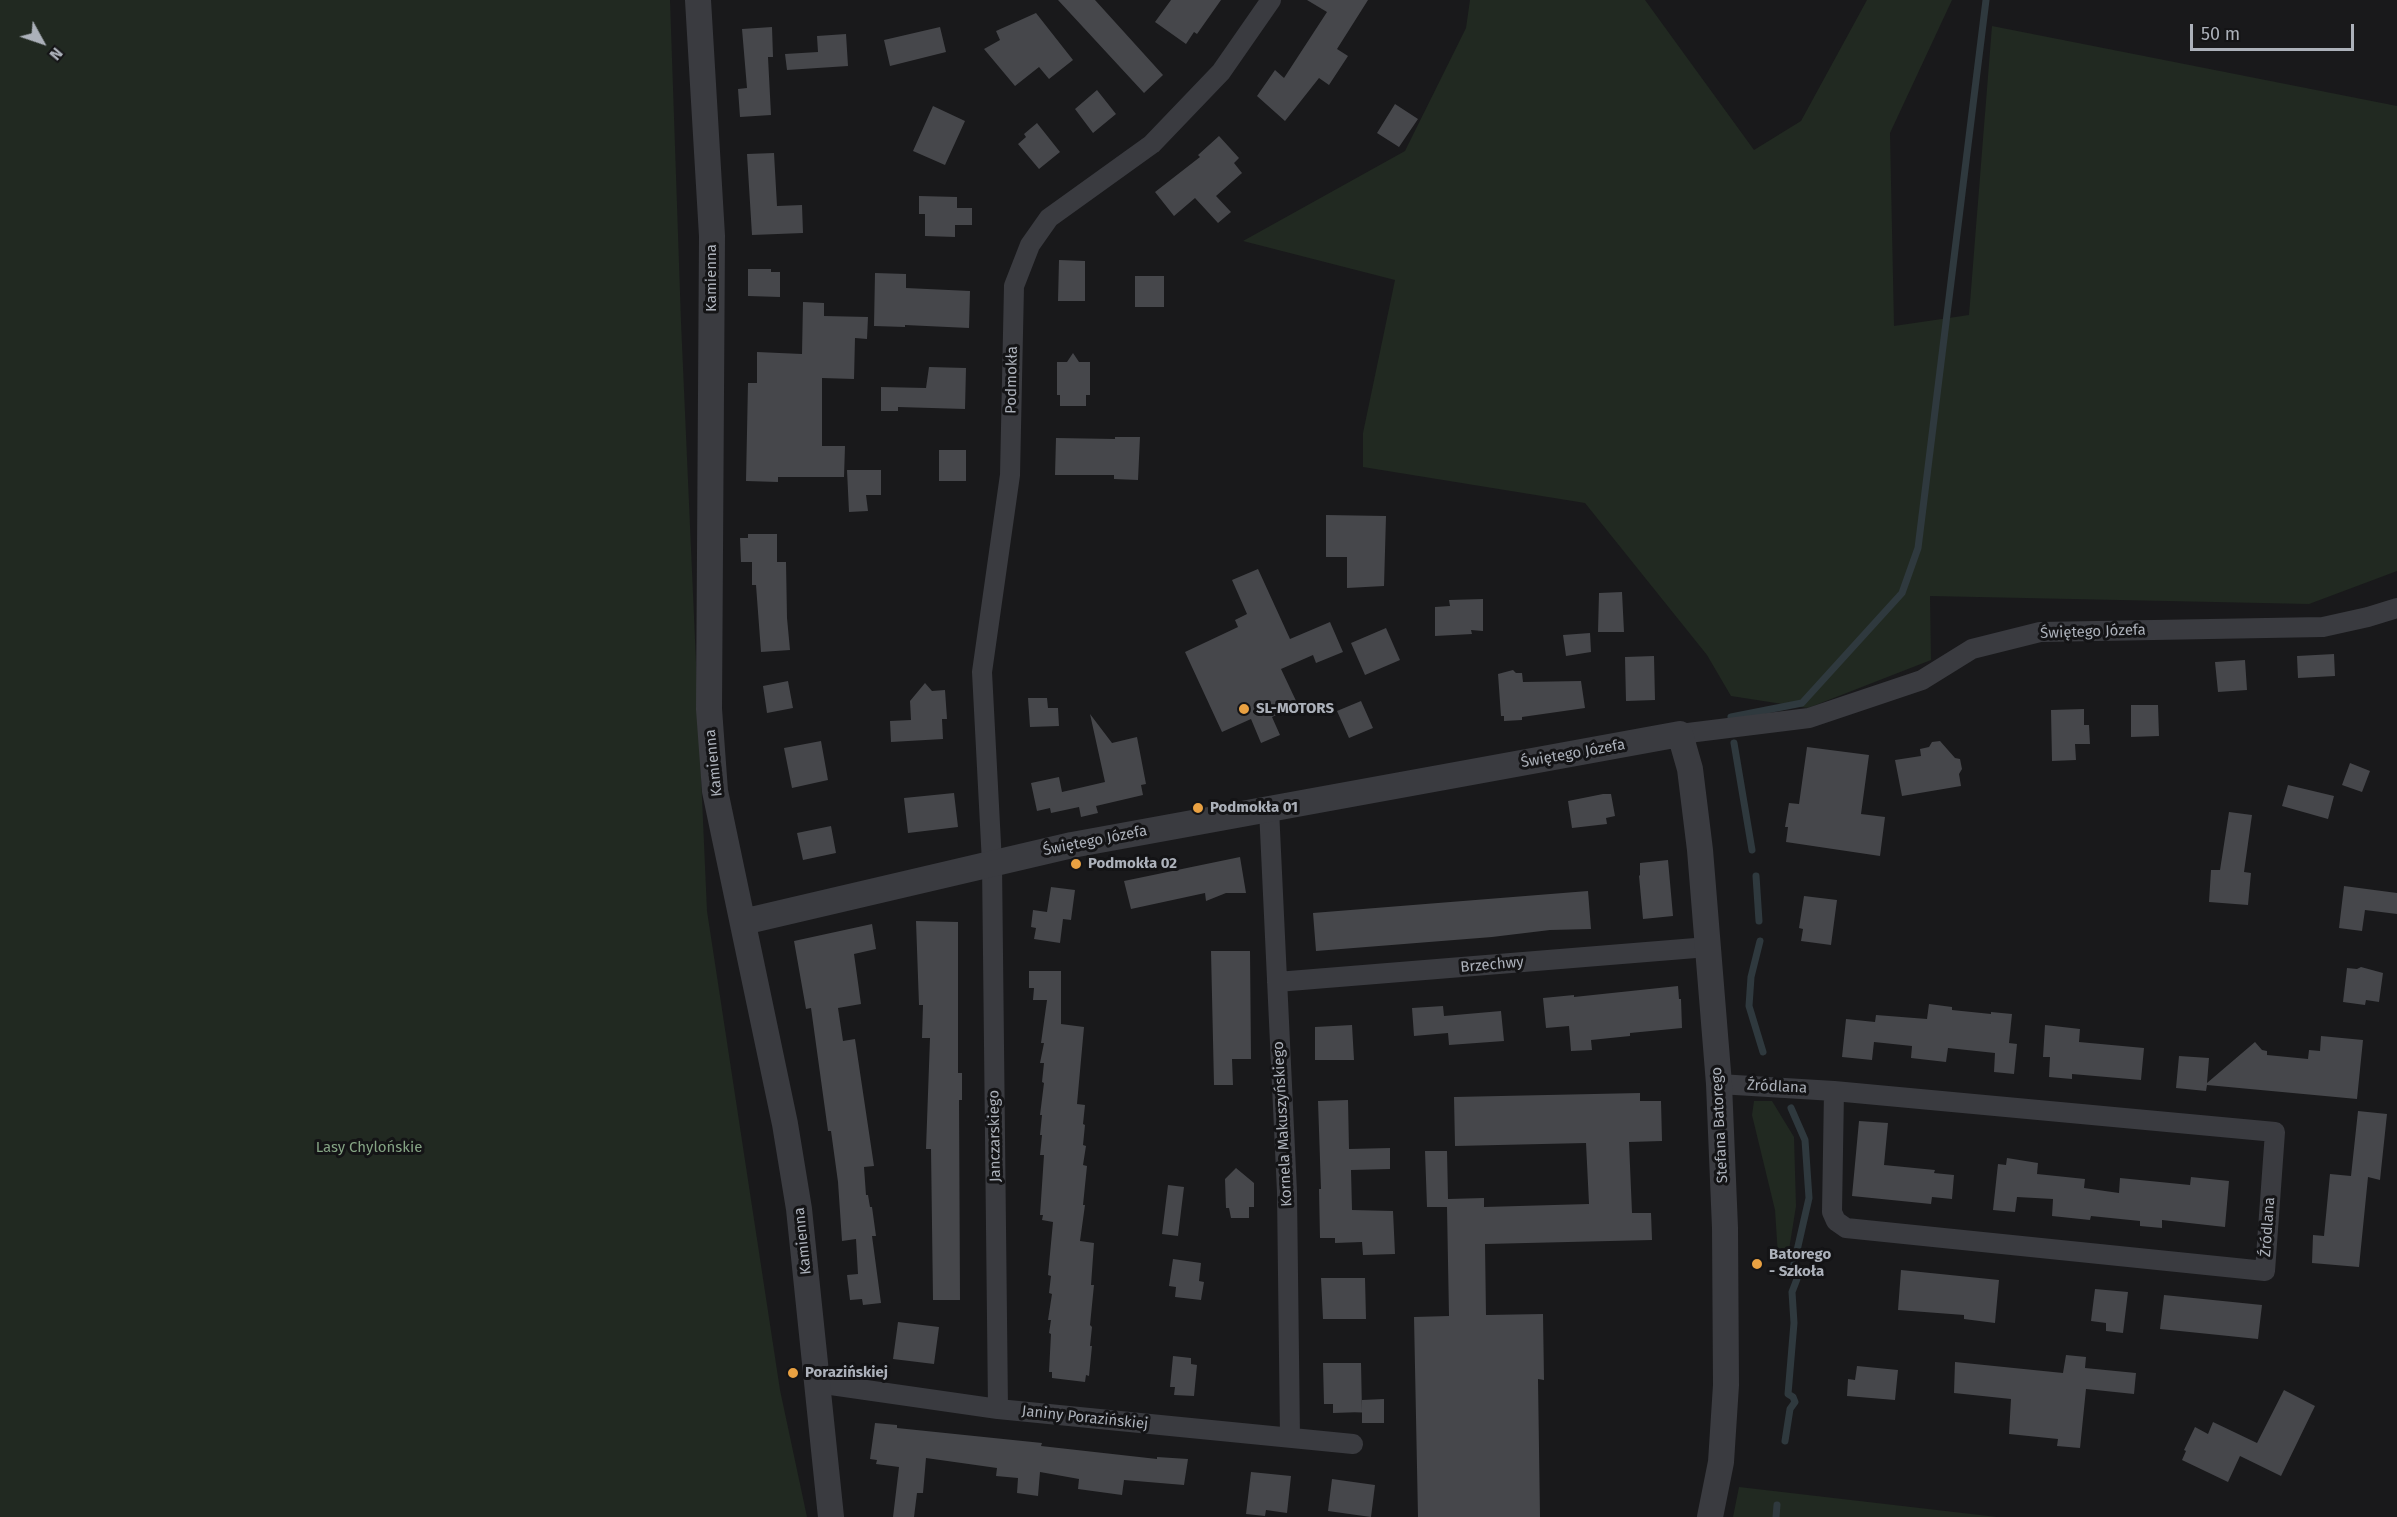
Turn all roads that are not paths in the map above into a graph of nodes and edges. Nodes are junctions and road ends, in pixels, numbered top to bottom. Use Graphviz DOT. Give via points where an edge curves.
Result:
graph roads {
  1 [pos="698,0"];
  2 [pos="1271,0"];
  3 [pos="2397,608"];
  4 [pos="1680,734"];
  5 [pos="1269,809"];
  6 [pos="992,863"];
  7 [pos="743,922"];
  8 [pos="1708,947"];
  9 [pos="1277,982"];
  10 [pos="1719,1084"];
  11 [pos="1834,1091"];
  12 [pos="818,1386"];
  13 [pos="999,1409"];
  14 [pos="1290,1438"];
  15 [pos="1353,1444"];
  16 [pos="831,1517"];
  17 [pos="1710,1517"];
  1 -- 7 [label="street, Kamienna" via="712,236 709,709 715,791"];
  2 -- 6 [label="street, Podmokła" via="1221,72 1152,144 1049,218 1030,245 1014,286 1010,475 982,672"];
  3 -- 4 [label="street, Świętego Józefa" via="2323,627 2040,632 1972,649 1922,680 1809,718"];
  4 -- 5 [label="street, Świętego Józefa"];
  4 -- 8 [label="street, Stefana Batorego" via="1691,781"];
  5 -- 6 [label="street, Świętego Józefa"];
  5 -- 9 [label="street, Kornela Makuszyńskiego"];
  6 -- 7 [label="street, Świętego Józefa"];
  6 -- 13 [label="street, Janczarskiego"];
  7 -- 12 [label="street, Kamienna" via="800,1209"];
  8 -- 9 [label="street, Brzechwy"];
  8 -- 10 [label="street, Stefana Batorego"];
  9 -- 14 [label="street, Kornela Makuszyńskiego" via="1287,1192"];
  10 -- 11 [label="street, Źródlana"];
  10 -- 17 [label="street, Stefana Batorego" via="1727,1280 1726,1385 1721,1462"];
  11 -- 11 [label="street, Źródlana" via="2275,1132 2265,1271 1846,1228 1832,1212"];
  12 -- 13 [label="street, Janiny Porazińskiej"];
  12 -- 16 [label="street, Kamienna"];
  13 -- 14 [label="street, Janiny Porazińskiej"];
  14 -- 15 [label="street, Janiny Porazińskiej"];
}
